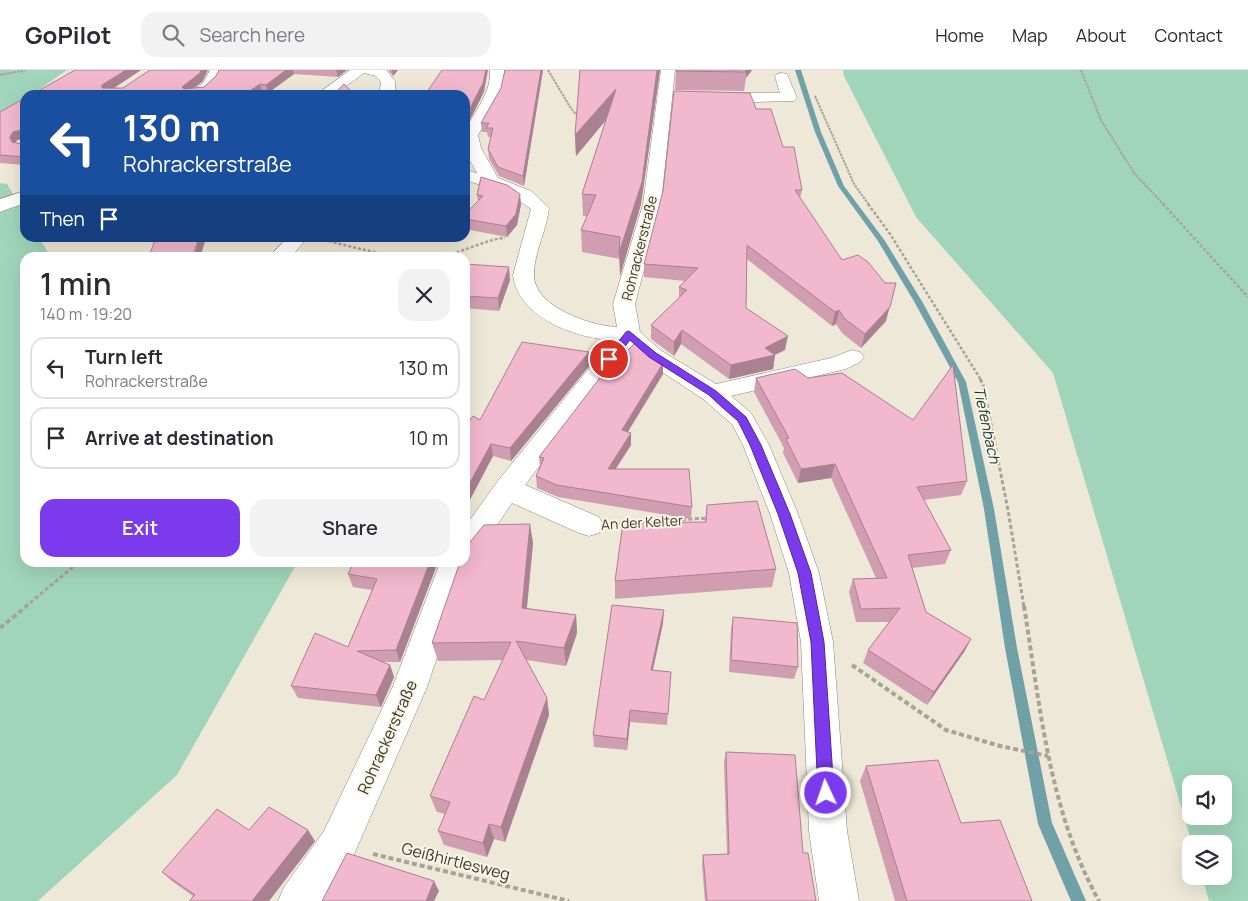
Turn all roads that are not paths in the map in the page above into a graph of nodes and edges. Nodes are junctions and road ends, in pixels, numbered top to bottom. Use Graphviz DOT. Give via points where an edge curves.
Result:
graph roads {
  1 [pos="217,70"];
  2 [pos="359,70"];
  3 [pos="369,70"];
  4 [pos="497,70"];
  5 [pos="668,70"];
  6 [pos="782,76"];
  7 [pos="202,90"];
  8 [pos="331,90"];
  9 [pos="387,90"];
  10 [pos="699,98"];
  11 [pos="470,176"];
  12 [pos="491,182"];
  13 [pos="20,198"];
  14 [pos="0,206"];
  15 [pos="292,242"];
  16 [pos="283,252"];
  17 [pos="629,334"];
  18 [pos="852,357"];
  19 [pos="712,393"];
  20 [pos="507,489"];
  21 [pos="589,525"];
  22 [pos="470,543"];
  23 [pos="454,567"];
  24 [pos="298,901"];
  25 [pos="840,901"];
  1 -- 7 [label="street" via="210,85"];
  2 -- 8 [label="street"];
  3 -- 9 [label="street" via="381,73 388,82"];
  4 -- 12 [label="street" via="496,92 470,135 473,148"];
  5 -- 17 [label="street, Rohrackerstraße" via="673,97 659,154 652,204 624,304"];
  6 -- 10 [label="street" via="789,98"];
  11 -- 12 [label="street"];
  12 -- 17 [label="street" via="519,192 540,208 540,219 523,276 526,292 548,312 574,325 599,332"];
  13 -- 14 [label="street"];
  15 -- 16 [label="street"];
  17 -- 19 [label="street" via="652,355"];
  17 -- 20 [label="street"];
  18 -- 19 [label="street" via="838,364"];
  19 -- 25 [label="street" via="742,419 756,445 804,573 818,642 828,830"];
  20 -- 21 [label="street, An der Kelter"];
  20 -- 22 [label="street"];
  23 -- 24 [label="street, Rohrackerstraße" via="410,687 338,845"];
}
